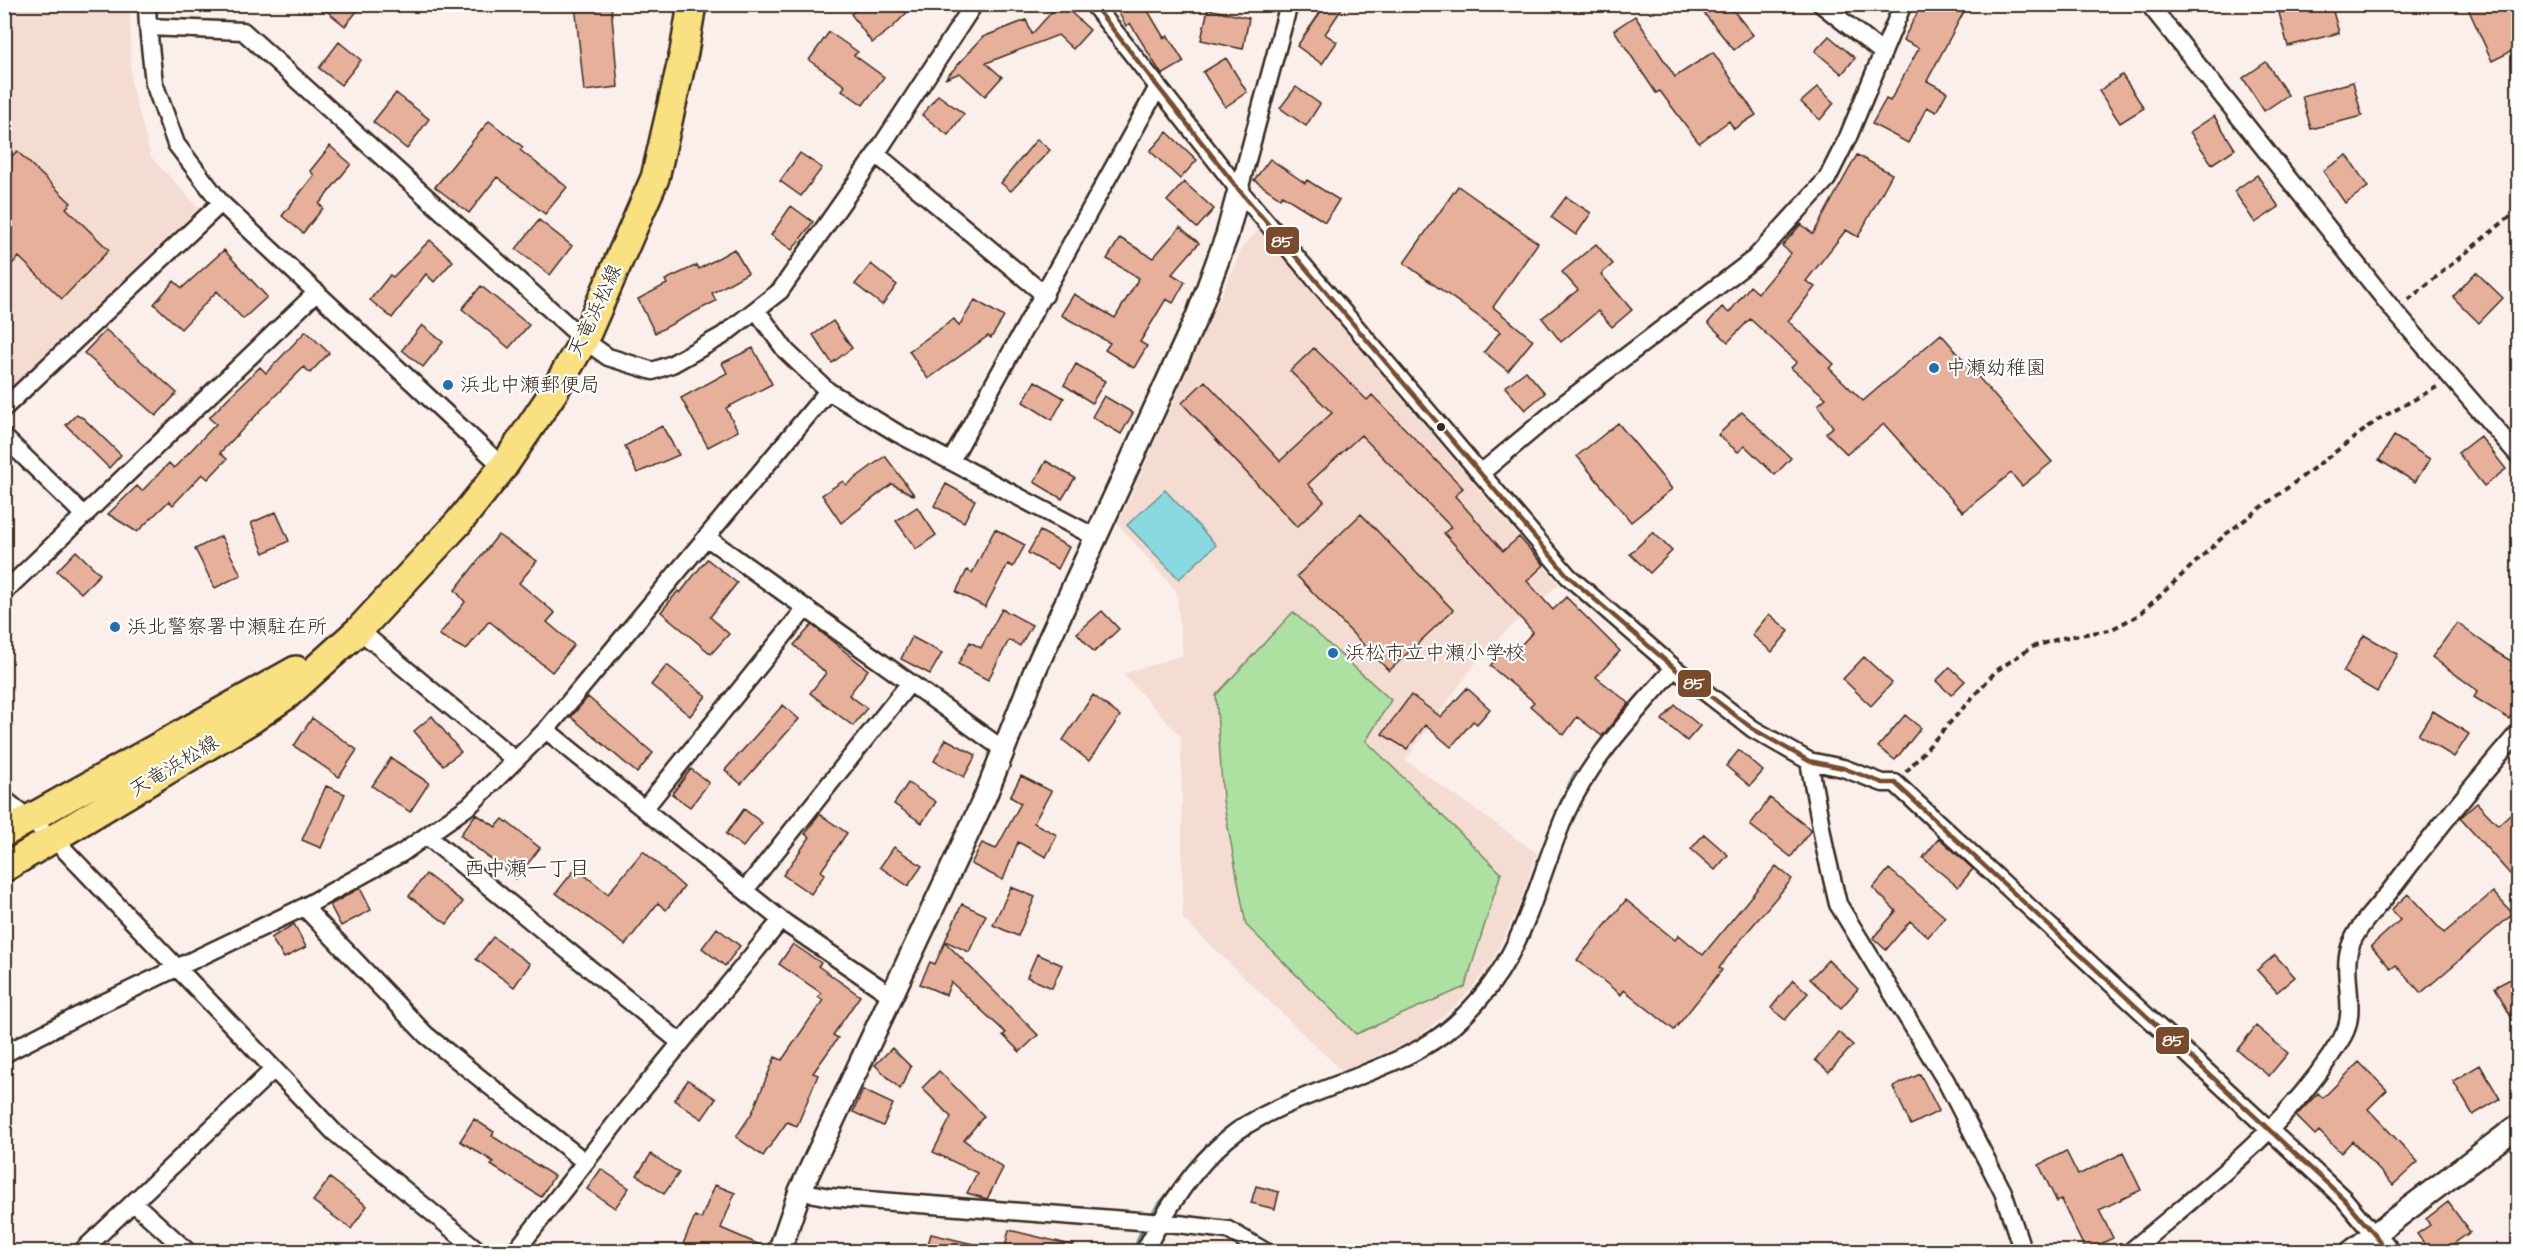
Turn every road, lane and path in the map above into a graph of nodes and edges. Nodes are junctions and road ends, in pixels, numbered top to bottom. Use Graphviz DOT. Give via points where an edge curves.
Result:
graph roads {
  1 [pos="147,4"];
  2 [pos="692,4"];
  3 [pos="974,4"];
  4 [pos="1093,4"];
  5 [pos="1289,4"];
  6 [pos="1821,4"];
  7 [pos="1903,4"];
  8 [pos="2149,4"];
  9 [pos="148,27"];
  10 [pos="1883,53"];
  11 [pos="1158,87"];
  12 [pos="876,154"];
  13 [pos="1239,190"];
  14 [pos="221,203"];
  15 [pos="2518,210"];
  16 [pos="317,292"];
  17 [pos="1045,295"];
  18 [pos="757,311"];
  19 [pos="2394,311"];
  20 [pos="584,340"];
  21 [pos="2452,379"];
  22 [pos="828,391"];
  23 [pos="4,408"];
  24 [pos="4,437"];
  25 [pos="2518,455"];
  26 [pos="951,460"];
  27 [pos="503,467"];
  28 [pos="1481,473"];
  29 [pos="86,516"];
  30 [pos="706,537"];
  31 [pos="1097,538"];
  32 [pos="4,592"];
  33 [pos="805,609"];
  34 [pos="359,630"];
  35 [pos="336,652"];
  36 [pos="1674,668"];
  37 [pos="909,684"];
  38 [pos="546,730"];
  39 [pos="2518,733"];
  40 [pos="1004,750"];
  41 [pos="515,760"];
  42 [pos="1809,761"];
  43 [pos="1895,783"];
  44 [pos="4,799"];
  45 [pos="644,809"];
  46 [pos="30,820"];
  47 [pos="4,833"];
  48 [pos="427,836"];
  49 [pos="55,840"];
  50 [pos="4,868"];
  51 [pos="745,890"];
  52 [pos="304,907"];
  53 [pos="781,920"];
  54 [pos="176,969"];
  55 [pos="892,996"];
  56 [pos="681,1043"];
  57 [pos="4,1054"];
  58 [pos="273,1070"];
  59 [pos="2518,1126"];
  60 [pos="2269,1131"];
  61 [pos="585,1162"];
  62 [pos="800,1191"];
  63 [pos="134,1203"];
  64 [pos="1159,1223"];
  65 [pos="2374,1235"];
  66 [pos="81,1251"];
  67 [pos="188,1251"];
  68 [pos="480,1251"];
  69 [pos="515,1251"];
  70 [pos="779,1251"];
  71 [pos="1144,1251"];
  72 [pos="1266,1251"];
  73 [pos="2023,1251"];
  74 [pos="2130,1251"];
  75 [pos="2351,1251"];
  76 [pos="2389,1251"];
  1 -- 9 [label="street"];
  2 -- 20 [label="main road, 天竜浜松線" via="655,178"];
  3 -- 12 [label="street"];
  4 -- 11 [label="street"];
  5 -- 13 [label="street"];
  6 -- 10 [label="street"];
  7 -- 10 [label="street"];
  8 -- 19 [label="street"];
  9 -- 14 [label="street" via="154,83 176,144"];
  9 -- 20 [label="street" via="243,31"];
  10 -- 28 [label="street" via="1827,179 1755,258 1566,402"];
  11 -- 13 [label="street"];
  11 -- 17 [label="street"];
  12 -- 17 [label="street"];
  12 -- 18 [label="street" via="806,258 780,291"];
  13 -- 28 [label="street"];
  13 -- 31 [label="street" via="1227,236 1198,314"];
  14 -- 16 [label="street"];
  14 -- 23 [label="street"];
  15 -- 19 [label="path"];
  16 -- 27 [label="street"];
  16 -- 29 [label="street"];
  17 -- 26 [label="street"];
  18 -- 20 [label="street" via="722,336 653,371 608,357"];
  18 -- 22 [label="street" via="786,351"];
  19 -- 21 [label="street"];
  20 -- 27 [label="main road, 天竜浜松線"];
  21 -- 25 [label="street"];
  21 -- 43 [label="path" via="2379,419 2226,534 2139,615 2110,630 2032,647 1996,671"];
  22 -- 26 [label="street"];
  22 -- 30 [label="street"];
  24 -- 29 [label="street"];
  26 -- 31 [label="street"];
  27 -- 34 [label="main road, 天竜浜松線" via="459,522"];
  28 -- 36 [label="street" via="1568,576"];
  29 -- 32 [label="street"];
  30 -- 33 [label="street"];
  30 -- 38 [label="street"];
  31 -- 40 [label="street" via="1036,668"];
  33 -- 37 [label="street"];
  33 -- 45 [label="street"];
  34 -- 35 [label="main road, 天竜浜松線"];
  34 -- 41 [label="street"];
  35 -- 46 [label="main road, 天竜浜松線" via="284,676"];
  35 -- 49 [label="main road, 天竜浜松線" via="251,720"];
  36 -- 42 [label="street" via="1753,729"];
  36 -- 64 [label="street" via="1592,767 1567,812 1515,946 1482,999 1426,1047 1283,1108 1227,1139 1199,1168"];
  37 -- 40 [label="street"];
  37 -- 51 [label="street"];
  38 -- 41 [label="street"];
  38 -- 45 [label="street"];
  39 -- 60 [label="street" via="2454,807 2364,923 2350,946 2350,998 2344,1033 2312,1083"];
  40 -- 55 [label="street"];
  41 -- 48 [label="street" via="470,805"];
  42 -- 43 [label="street"];
  42 -- 73 [label="street" via="1838,904 1946,1081 2003,1192"];
  43 -- 60 [label="street"];
  44 -- 46 [label="street"];
  45 -- 51 [label="street"];
  46 -- 47 [label="main road, 天竜浜松線"];
  46 -- 49 [label="street"];
  48 -- 52 [label="street"];
  48 -- 56 [label="street"];
  49 -- 50 [label="main road, 天竜浜松線"];
  49 -- 54 [label="street"];
  51 -- 53 [label="street"];
  52 -- 54 [label="street"];
  52 -- 61 [label="street" via="426,1035"];
  53 -- 55 [label="street"];
  53 -- 56 [label="street"];
  54 -- 57 [label="street"];
  54 -- 58 [label="street"];
  55 -- 62 [label="street"];
  56 -- 61 [label="street"];
  58 -- 63 [label="street"];
  58 -- 68 [label="street" via="334,1132"];
  59 -- 65 [label="street"];
  60 -- 65 [label="street" via="2344,1199"];
  60 -- 74 [label="street"];
  61 -- 69 [label="street"];
  62 -- 64 [label="street" via="830,1197"];
  62 -- 70 [label="street"];
  63 -- 66 [label="street"];
  63 -- 67 [label="street"];
  64 -- 71 [label="street"];
  64 -- 72 [label="street" via="1228,1230"];
  65 -- 75 [label="street"];
  65 -- 76 [label="street"];
}
